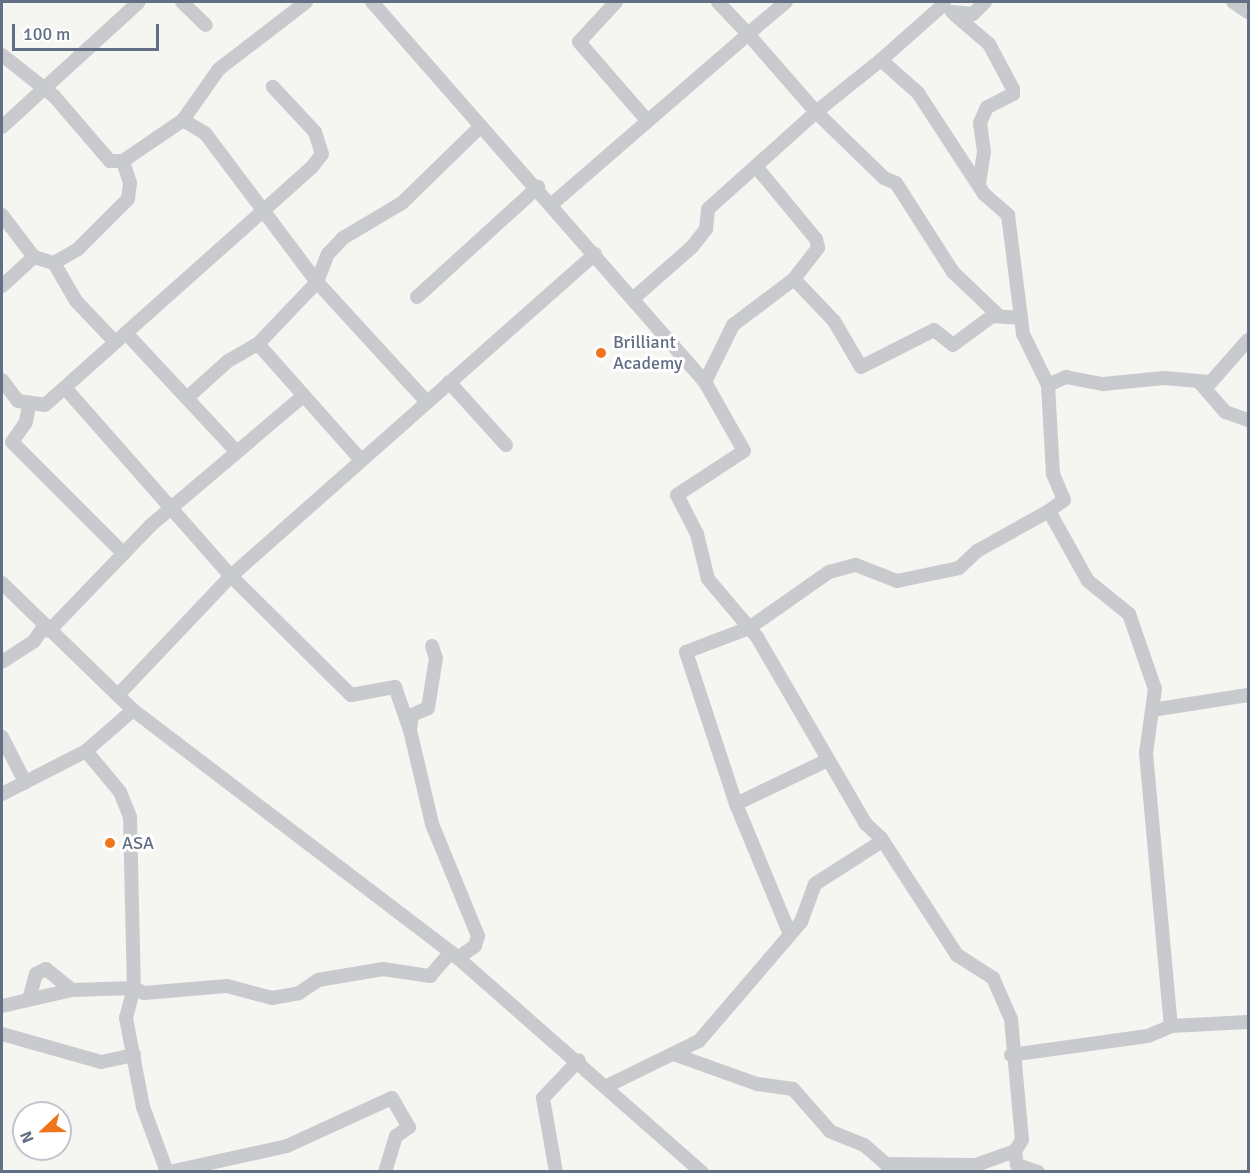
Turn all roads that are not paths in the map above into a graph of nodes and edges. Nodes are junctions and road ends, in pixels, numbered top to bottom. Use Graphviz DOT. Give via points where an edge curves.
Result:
graph roads {
  1 [pos="139,2"];
  2 [pos="182,2"];
  3 [pos="306,2"];
  4 [pos="372,2"];
  5 [pos="718,2"];
  6 [pos="786,2"];
  7 [pos="986,2"];
  8 [pos="1233,2"];
  9 [pos="611,3"];
  10 [pos="943,3"];
  11 [pos="124,7"];
  12 [pos="1248,12"];
  13 [pos="955,15"];
  14 [pos="206,25"];
  15 [pos="748,34"];
  16 [pos="2,55"];
  17 [pos="881,60"];
  18 [pos="273,87"];
  19 [pos="45,88"];
  20 [pos="816,112"];
  21 [pos="646,119"];
  22 [pos="183,120"];
  23 [pos="482,126"];
  24 [pos="2,127"];
  25 [pos="123,162"];
  26 [pos="758,169"];
  27 [pos="979,185"];
  28 [pos="538,187"];
  29 [pos="552,204"];
  30 [pos="262,213"];
  31 [pos="2,215"];
  32 [pos="596,254"];
  33 [pos="34,257"];
  34 [pos="54,263"];
  35 [pos="794,279"];
  36 [pos="317,282"];
  37 [pos="2,286"];
  38 [pos="417,297"];
  39 [pos="635,297"];
  40 [pos="999,315"];
  41 [pos="1020,318"];
  42 [pos="121,338"];
  43 [pos="1248,340"];
  44 [pos="258,344"];
  45 [pos="2,380"];
  46 [pos="449,382"];
  47 [pos="705,382"];
  48 [pos="1200,383"];
  49 [pos="1048,385"];
  50 [pos="66,389"];
  51 [pos="188,397"];
  52 [pos="302,397"];
  53 [pos="427,402"];
  54 [pos="28,405"];
  55 [pos="1248,420"];
  56 [pos="506,444"];
  57 [pos="236,451"];
  58 [pos="361,460"];
  59 [pos="174,510"];
  60 [pos="1049,511"];
  61 [pos="124,554"];
  62 [pos="231,576"];
  63 [pos="2,583"];
  64 [pos="47,628"];
  65 [pos="749,628"];
  66 [pos="432,646"];
  67 [pos="2,662"];
  68 [pos="118,694"];
  69 [pos="1248,695"];
  70 [pos="134,710"];
  71 [pos="1152,710"];
  72 [pos="410,730"];
  73 [pos="2,736"];
  74 [pos="86,751"];
  75 [pos="828,760"];
  76 [pos="26,782"];
  77 [pos="2,794"];
  78 [pos="736,804"];
  79 [pos="882,841"];
  80 [pos="789,932"];
  81 [pos="454,955"];
  82 [pos="134,988"];
  83 [pos="72,990"];
  84 [pos="30,996"];
  85 [pos="2,1006"];
  86 [pos="1248,1022"];
  87 [pos="1171,1026"];
  88 [pos="2,1034"];
  89 [pos="134,1055"];
  90 [pos="676,1055"];
  91 [pos="1011,1055"];
  92 [pos="579,1060"];
  93 [pos="609,1085"];
  94 [pos="1015,1151"];
  95 [pos="883,1168"];
  96 [pos="168,1172"];
  97 [pos="385,1172"];
  98 [pos="555,1172"];
  99 [pos="702,1172"];
  100 [pos="1038,1172"];
  1 -- 11 [label="street"];
  2 -- 14 [label="street"];
  3 -- 22 [label="street" via="219,69"];
  4 -- 23 [label="street"];
  5 -- 15 [label="street"];
  6 -- 15 [label="street"];
  7 -- 13 [label="street" via="973,14"];
  8 -- 12 [label="street"];
  9 -- 21 [label="street" via="579,42"];
  10 -- 13 [label="street"];
  10 -- 17 [label="street"];
  11 -- 19 [label="street"];
  13 -- 27 [label="street" via="989,44 1013,89 1013,94 987,107 980,123 984,152"];
  15 -- 20 [label="street"];
  15 -- 21 [label="street"];
  16 -- 19 [label="street"];
  17 -- 20 [label="street"];
  17 -- 27 [label="street" via="936,116"];
  18 -- 30 [label="street" via="315,132 322,154"];
  19 -- 24 [label="street"];
  19 -- 25 [label="street" via="95,147 110,161"];
  20 -- 26 [label="street"];
  20 -- 40 [label="street" via="884,178 896,183 953,272"];
  21 -- 29 [label="street"];
  22 -- 25 [label="street"];
  22 -- 30 [label="street" via="205,133"];
  23 -- 28 [label="street"];
  23 -- 36 [label="street" via="402,203 343,238 328,254"];
  25 -- 34 [label="street" via="130,183 128,199 78,249"];
  26 -- 35 [label="street" via="819,245"];
  26 -- 39 [label="street" via="708,209 706,229 692,247"];
  27 -- 41 [label="street" via="1008,215"];
  28 -- 29 [label="street"];
  28 -- 38 [label="street"];
  29 -- 32 [label="street"];
  30 -- 36 [label="street"];
  30 -- 42 [label="street"];
  31 -- 33 [label="street"];
  32 -- 39 [label="street"];
  32 -- 46 [label="street"];
  33 -- 34 [label="street"];
  33 -- 37 [label="street"];
  34 -- 42 [label="street" via="76,301"];
  35 -- 40 [label="street" via="834,321 861,367 933,330 953,345"];
  35 -- 47 [label="street" via="733,325"];
  36 -- 44 [label="street"];
  36 -- 53 [label="street"];
  39 -- 47 [label="street"];
  40 -- 41 [label="street"];
  41 -- 49 [label="street"];
  42 -- 50 [label="street"];
  42 -- 51 [label="street"];
  43 -- 48 [label="street" via="1211,382"];
  44 -- 51 [label="street" via="228,361"];
  44 -- 52 [label="street"];
  45 -- 54 [label="street"];
  46 -- 53 [label="street"];
  46 -- 56 [label="street"];
  47 -- 65 [label="street" via="744,451 677,495 697,534 708,579"];
  48 -- 49 [label="street" via="1164,378 1103,384 1066,377"];
  48 -- 55 [label="street" via="1225,412"];
  49 -- 60 [label="street" via="1053,474 1064,500"];
  50 -- 54 [label="street" via="45,405"];
  50 -- 59 [label="street"];
  51 -- 57 [label="street"];
  52 -- 57 [label="street"];
  52 -- 58 [label="street"];
  53 -- 58 [label="street"];
  54 -- 61 [label="street" via="26,422 12,442"];
  57 -- 59 [label="street"];
  58 -- 62 [label="street"];
  59 -- 61 [label="street"];
  59 -- 62 [label="street"];
  60 -- 65 [label="street" via="978,551 959,568 897,581 856,565 830,572"];
  60 -- 71 [label="street" via="1088,581 1129,614 1130,629 1149,664"];
  61 -- 64 [label="street"];
  62 -- 68 [label="street"];
  62 -- 72 [label="street" via="351,695 395,687"];
  63 -- 64 [label="street"];
  64 -- 67 [label="street"];
  64 -- 68 [label="street"];
  65 -- 75 [label="street"];
  65 -- 78 [label="street" via="686,652"];
  66 -- 72 [label="street" via="436,658 428,708 412,715"];
  68 -- 70 [label="street"];
  69 -- 71 [label="street"];
  70 -- 74 [label="street"];
  70 -- 81 [label="street"];
  71 -- 87 [label="street" via="1146,753"];
  72 -- 81 [label="street" via="432,824 478,936 475,946"];
  73 -- 76 [label="street"];
  74 -- 76 [label="street"];
  74 -- 82 [label="street" via="120,792 130,817"];
  75 -- 78 [label="street"];
  75 -- 79 [label="street" via="866,824"];
  76 -- 77 [label="street"];
  78 -- 80 [label="street"];
  79 -- 80 [label="street" via="815,884 801,922"];
  79 -- 91 [label="street" via="957,955 993,978 1011,1019"];
  80 -- 90 [label="street" via="699,1041"];
  81 -- 82 [label="street" via="430,976 383,969 318,980 299,993 272,998 228,986 144,993"];
  81 -- 92 [label="street"];
  82 -- 83 [label="street"];
  82 -- 89 [label="street" via="126,1018"];
  83 -- 84 [label="street"];
  83 -- 84 [label="street" via="46,969 36,974"];
  84 -- 85 [label="street"];
  86 -- 87 [label="street"];
  87 -- 91 [label="street" via="1148,1036"];
  88 -- 89 [label="street" via="101,1062"];
  89 -- 96 [label="street" via="143,1107"];
  90 -- 93 [label="street" via="660,1057"];
  90 -- 95 [label="street" via="758,1084 793,1089 830,1131 864,1145"];
  91 -- 94 [label="street" via="1022,1140"];
  92 -- 93 [label="street"];
  92 -- 98 [label="street" via="543,1098"];
  93 -- 99 [label="street"];
  94 -- 95 [label="street" via="976,1165"];
  94 -- 100 [label="street" via="1017,1165"];
  96 -- 97 [label="street" via="286,1146 392,1098 409,1127 396,1136"];
}
